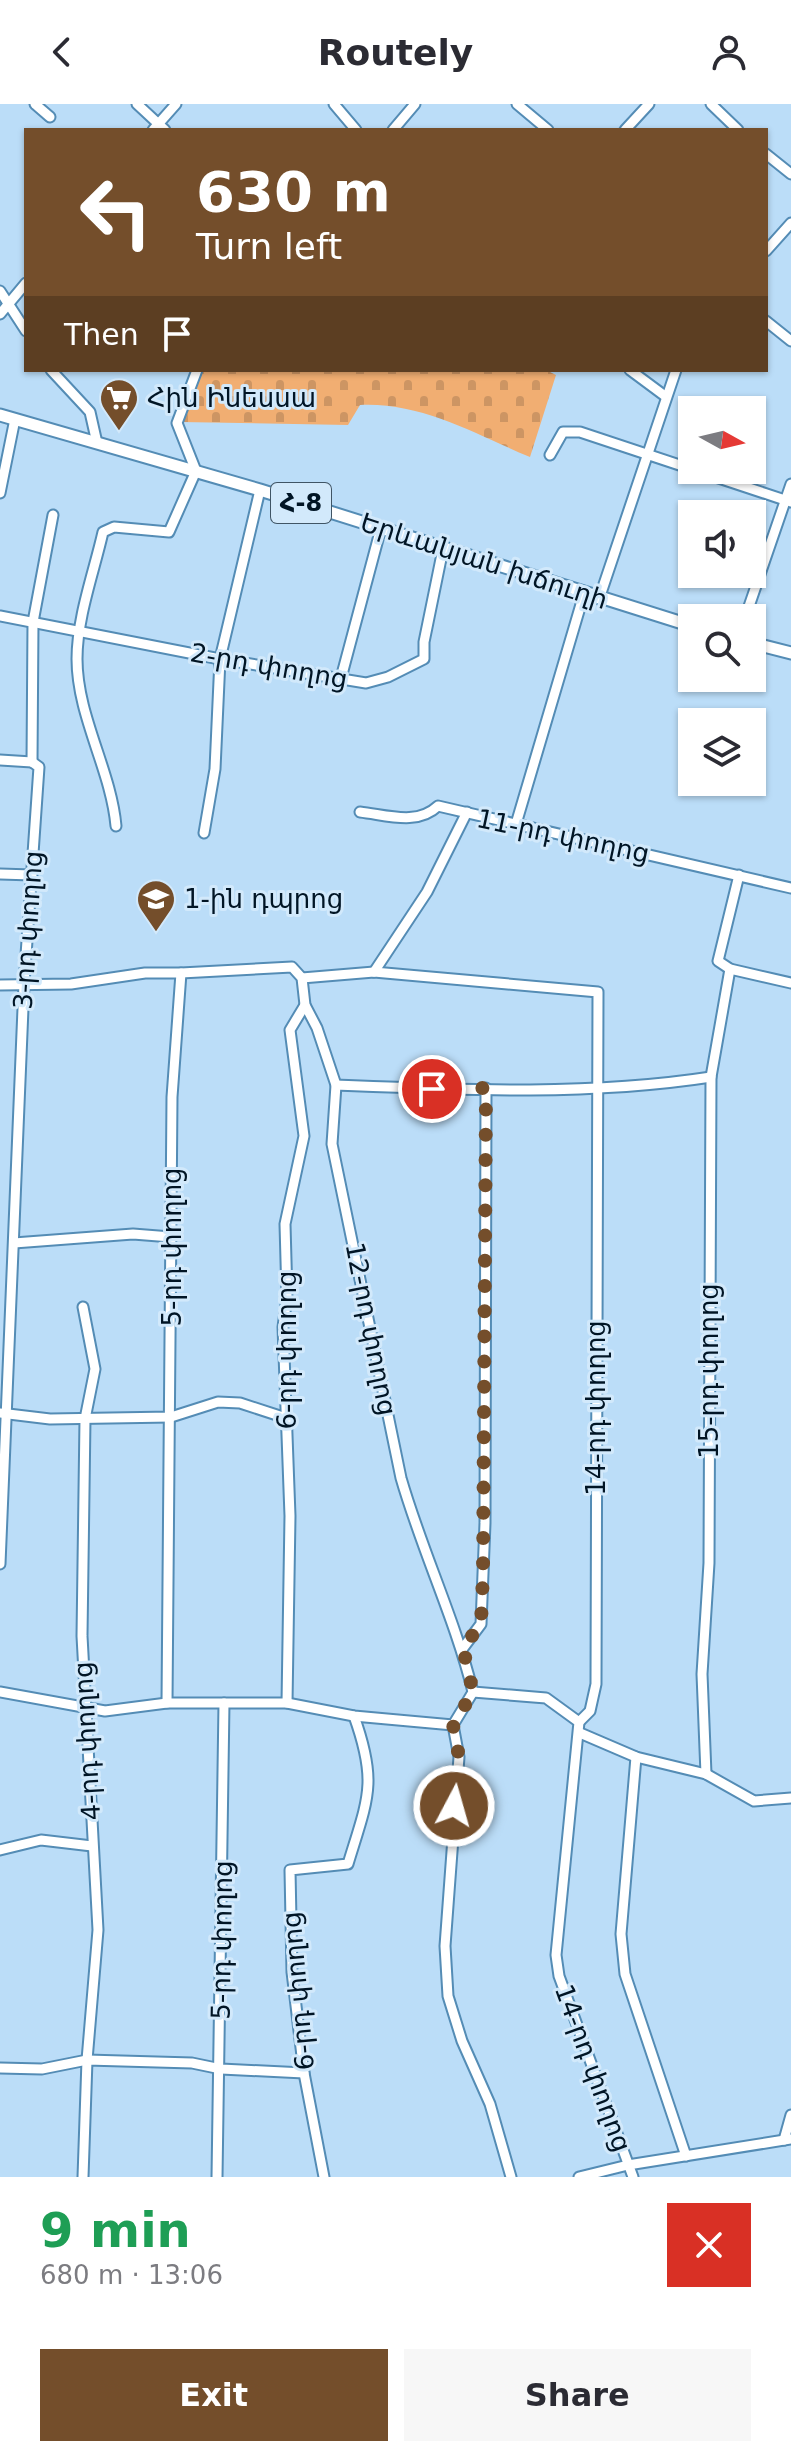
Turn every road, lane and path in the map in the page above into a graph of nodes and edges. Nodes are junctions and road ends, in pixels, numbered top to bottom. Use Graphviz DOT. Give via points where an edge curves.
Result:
graph roads {
  1 [pos="35,104"];
  2 [pos="137,104"];
  3 [pos="176,104"];
  4 [pos="334,104"];
  5 [pos="415,104"];
  6 [pos="517,104"];
  7 [pos="649,104"];
  8 [pos="711,104"];
  9 [pos="50,117"];
  10 [pos="158,128"];
  11 [pos="354,128"];
  12 [pos="395,128"];
  13 [pos="546,128"];
  14 [pos="627,128"];
  15 [pos="736,128"];
  16 [pos="768,156"];
  17 [pos="791,174"];
  18 [pos="791,223"];
  19 [pos="768,249"];
  20 [pos="24,285"];
  21 [pos="0,291"];
  22 [pos="9,303"];
  23 [pos="0,314"];
  24 [pos="768,323"];
  25 [pos="24,328"];
  26 [pos="791,341"];
  27 [pos="53,372"];
  28 [pos="196,372"];
  29 [pos="633,372"];
  30 [pos="675,372"];
  31 [pos="665,396"];
  32 [pos="0,415"];
  33 [pos="15,419"];
  34 [pos="97,443"];
  35 [pos="550,455"];
  36 [pos="644,455"];
  37 [pos="196,471"];
  38 [pos="791,484"];
  39 [pos="260,490"];
  40 [pos="0,493"];
  41 [pos="788,501"];
  42 [pos="53,515"];
  43 [pos="381,528"];
  44 [pos="443,549"];
  45 [pos="584,594"];
  46 [pos="599,599"];
  47 [pos="750,604"];
  48 [pos="0,616"];
  49 [pos="33,622"];
  50 [pos="678,622"];
  51 [pos="80,632"];
  52 [pos="766,647"];
  53 [pos="791,653"];
  54 [pos="220,659"];
  55 [pos="341,678"];
  56 [pos="0,760"];
  57 [pos="32,762"];
  58 [pos="360,812"];
  59 [pos="467,812"];
  60 [pos="516,824"];
  61 [pos="116,826"];
  62 [pos="204,833"];
  63 [pos="0,874"];
  64 [pos="32,875"];
  65 [pos="739,875"];
  66 [pos="791,888"];
  67 [pos="730,969"];
  68 [pos="374,972"];
  69 [pos="181,973"];
  70 [pos="302,978"];
  71 [pos="791,983"];
  72 [pos="24,984"];
  73 [pos="0,985"];
  74 [pos="305,1005"];
  75 [pos="711,1077"];
  76 [pos="336,1085"];
  77 [pos="486,1088"];
  78 [pos="599,1089"];
  79 [pos="171,1237"];
  80 [pos="14,1243"];
  81 [pos="83,1307"];
  82 [pos="3,1413"];
  83 [pos="171,1417"];
  84 [pos="286,1418"];
  85 [pos="85,1419"];
  86 [pos="0,1564"];
  87 [pos="463,1648"];
  88 [pos="0,1692"];
  89 [pos="473,1692"];
  90 [pos="167,1703"];
  91 [pos="224,1703"];
  92 [pos="287,1703"];
  93 [pos="85,1706"];
  94 [pos="354,1716"];
  95 [pos="453,1725"];
  96 [pos="579,1727"];
  97 [pos="636,1757"];
  98 [pos="706,1774"];
  99 [pos="791,1798"];
  100 [pos="92,1846"];
  101 [pos="0,1850"];
  102 [pos="87,2060"];
  103 [pos="0,2068"];
  104 [pos="221,2069"];
  105 [pos="304,2073"];
  106 [pos="791,2115"];
  107 [pos="788,2140"];
  108 [pos="686,2156"];
  109 [pos="628,2165"];
  110 [pos="83,2177"];
  111 [pos="217,2177"];
  112 [pos="324,2177"];
  113 [pos="511,2177"];
  114 [pos="579,2177"];
  115 [pos="633,2177"];
  1 -- 9 [label="street"];
  2 -- 10 [label="street"];
  3 -- 10 [label="street"];
  4 -- 11 [label="street"];
  5 -- 12 [label="street"];
  6 -- 13 [label="street"];
  7 -- 14 [label="street"];
  8 -- 15 [label="street"];
  16 -- 17 [label="street"];
  18 -- 19 [label="street"];
  20 -- 22 [label="street"];
  21 -- 22 [label="street"];
  22 -- 23 [label="street"];
  22 -- 25 [label="street"];
  24 -- 26 [label="street"];
  27 -- 34 [label="street" via="90,412"];
  28 -- 37 [label="street" via="177,423"];
  29 -- 31 [label="street"];
  30 -- 31 [label="street"];
  31 -- 36 [label="street"];
  32 -- 33 [label="main road, Երևանյան խճուղի / Հ-8"];
  33 -- 34 [label="main road, Երևանյան խճուղի / Հ-8"];
  33 -- 40 [label="street"];
  34 -- 37 [label="main road, Երևանյան խճուղի / Հ-8"];
  35 -- 36 [label="street" via="563,432"];
  36 -- 41 [label="street"];
  36 -- 46 [label="street"];
  37 -- 39 [label="main road, Երևանյան խճուղի / Հ-8"];
  37 -- 51 [label="street" via="169,532 114,527 103,532"];
  38 -- 41 [label="street"];
  39 -- 43 [label="main road, Երևանյան խճուղի / Հ-8"];
  39 -- 54 [label="street"];
  41 -- 47 [label="street"];
  42 -- 49 [label="street"];
  43 -- 44 [label="main road, Երևանյան խճուղի / Հ-8"];
  43 -- 55 [label="street"];
  44 -- 45 [label="main road, Երևանյան խճուղի / Հ-8"];
  44 -- 55 [label="street, 2-րդ փողոց" via="424,659 366,683"];
  45 -- 46 [label="main road, Երևանյան խճուղի / Հ-8"];
  45 -- 60 [label="street"];
  46 -- 50 [label="main road, Երևանյան խճուղի / Հ-8"];
  48 -- 49 [label="street, 2-րդ փողոց"];
  49 -- 51 [label="street, 2-րդ փողոց"];
  49 -- 57 [label="street"];
  51 -- 54 [label="street, 2-րդ փողոց"];
  51 -- 61 [label="street" via="80,686 114,800"];
  52 -- 53 [label="main road"];
  54 -- 55 [label="street, 2-րդ փողոց"];
  54 -- 62 [label="street" via="215,769"];
  56 -- 57 [label="street"];
  57 -- 64 [label="street, 3-րդ փողոց" via="39,767"];
  58 -- 59 [label="street" via="417,819 438,806"];
  59 -- 60 [label="street, 11-րդ փողոց"];
  59 -- 68 [label="street, 11-րդ փողոց" via="427,892"];
  60 -- 65 [label="street, 11-րդ փողոց"];
  63 -- 64 [label="street"];
  64 -- 72 [label="street, 3-րդ փողոց"];
  65 -- 66 [label="street, 11-րդ փողոց"];
  65 -- 67 [label="street" via="718,961"];
  67 -- 71 [label="street"];
  67 -- 75 [label="street, 15-րդ փողոց"];
  68 -- 70 [label="street"];
  68 -- 78 [label="street, 14-րդ փողոց" via="598,992"];
  69 -- 70 [label="street" via="292,967"];
  69 -- 72 [label="street"];
  69 -- 79 [label="street, 5-րդ փողոց" via="172,1097"];
  70 -- 74 [label="street"];
  72 -- 73 [label="street"];
  72 -- 80 [label="street, 3-րդ փողոց"];
  74 -- 76 [label="street, 12-րդ փողոց"];
  74 -- 84 [label="street, 6-րդ փողոց" via="290,1030 304,1136 285,1224"];
  75 -- 78 [label="street"];
  75 -- 98 [label="street, 15-րդ փողոց" via="709,1563 702,1674"];
  76 -- 77 [label="street"];
  76 -- 87 [label="street, 12-րդ փողոց" via="332,1144 401,1478"];
  77 -- 78 [label="street"];
  77 -- 87 [label="street" via="481,1624"];
  78 -- 96 [label="street, 14-րդ փողոց" via="596,1684 590,1711"];
  79 -- 80 [label="street" via="133,1234"];
  79 -- 83 [label="street, 5-րդ փողոց"];
  80 -- 82 [label="street, 3-րդ փողոց"];
  81 -- 85 [label="street, 4-րդ փողոց" via="95,1369"];
  82 -- 85 [label="street"];
  82 -- 86 [label="street, 3-րդ փողոց"];
  83 -- 84 [label="street" via="218,1402 240,1403"];
  83 -- 85 [label="street"];
  83 -- 90 [label="street, 5-րդ փողոց"];
  84 -- 92 [label="street, 6-րդ փողոց"];
  85 -- 93 [label="street, 4-րդ փողոց"];
  87 -- 89 [label="street, 12-րդ փողոց"];
  88 -- 93 [label="street"];
  89 -- 95 [label="street"];
  89 -- 96 [label="street" via="546,1698"];
  90 -- 91 [label="street"];
  90 -- 93 [label="street" via="105,1711"];
  91 -- 92 [label="street"];
  91 -- 104 [label="street, 5-րդ փողոց"];
  92 -- 94 [label="street"];
  93 -- 100 [label="street, 4-րդ փողոց"];
  94 -- 95 [label="street"];
  94 -- 105 [label="street, 6-րդ փողոց" via="370,1776 348,1864 290,1870 292,1972"];
  95 -- 113 [label="street" via="459,1757 445,1946 448,1996 490,2104"];
  96 -- 97 [label="street"];
  96 -- 109 [label="street, 14-րդ փողոց" via="556,1955"];
  97 -- 98 [label="street"];
  97 -- 108 [label="street" via="621,1934 625,1974"];
  98 -- 99 [label="street" via="754,1801"];
  100 -- 101 [label="street" via="41,1840"];
  100 -- 102 [label="street, 4-րդ փողոց" via="98,1930"];
  102 -- 103 [label="street" via="42,2069"];
  102 -- 104 [label="street" via="192,2063"];
  102 -- 110 [label="street, 4-րդ փողոց"];
  104 -- 105 [label="street"];
  104 -- 111 [label="street, 5-րդ փողոց"];
  105 -- 112 [label="street, 6-րդ փողոց"];
  106 -- 107 [label="street"];
  107 -- 108 [label="street"];
  108 -- 109 [label="street"];
  109 -- 114 [label="street"];
  109 -- 115 [label="street, 14-րդ փողոց"];
}
